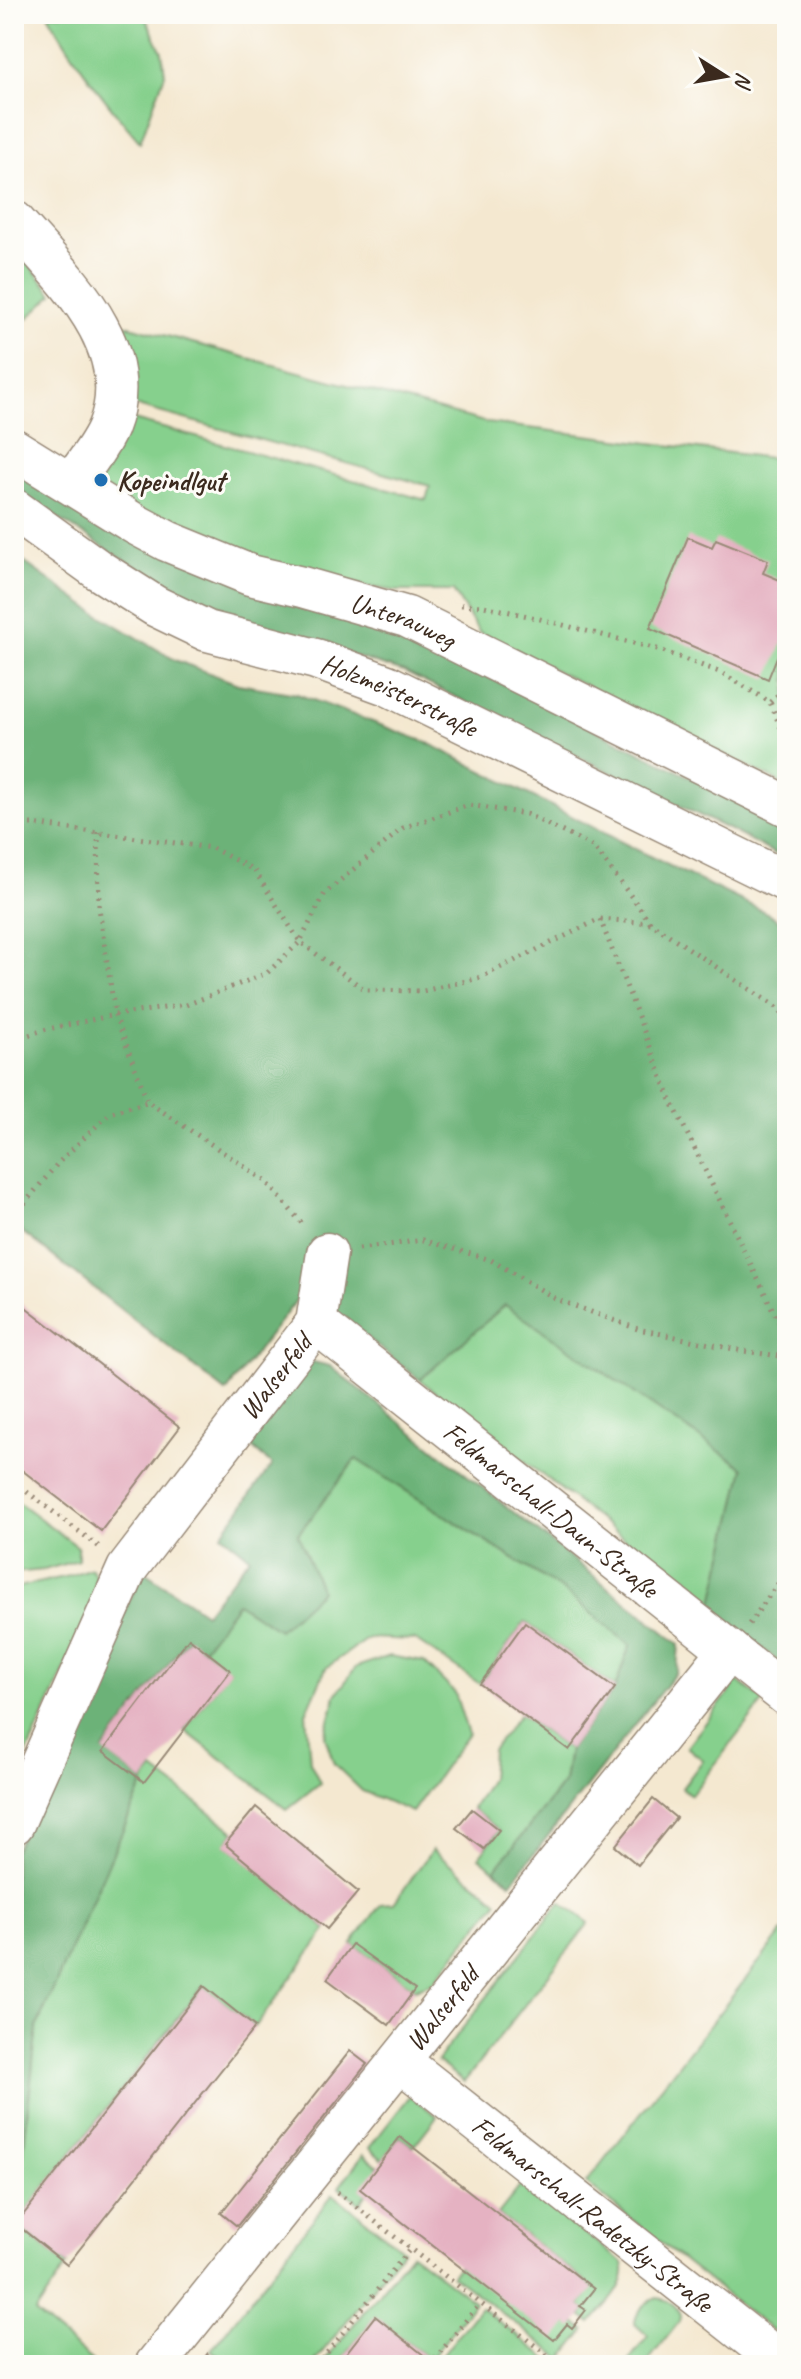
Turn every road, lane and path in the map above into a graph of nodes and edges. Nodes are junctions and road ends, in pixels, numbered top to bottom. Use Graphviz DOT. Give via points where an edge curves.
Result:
graph roads {
  1 [pos="14,221"];
  2 [pos="14,449"];
  3 [pos="72,484"];
  4 [pos="14,509"];
  5 [pos="459,604"];
  6 [pos="787,679"];
  7 [pos="770,702"];
  8 [pos="787,743"];
  9 [pos="787,806"];
  10 [pos="14,824"];
  11 [pos="98,832"];
  12 [pos="787,882"];
  13 [pos="600,919"];
  14 [pos="651,923"];
  15 [pos="300,942"];
  16 [pos="115,1015"];
  17 [pos="787,1019"];
  18 [pos="14,1040"];
  19 [pos="148,1102"];
  20 [pos="14,1216"];
  21 [pos="327,1253"];
  22 [pos="316,1323"];
  23 [pos="787,1339"];
  24 [pos="787,1357"];
  25 [pos="14,1482"];
  26 [pos="127,1569"];
  27 [pos="787,1571"];
  28 [pos="729,1650"];
  29 [pos="787,1696"];
  30 [pos="14,1824"];
  31 [pos="400,2061"];
  32 [pos="311,2171"];
  33 [pos="410,2249"];
  34 [pos="480,2303"];
  35 [pos="155,2365"];
  36 [pos="317,2365"];
  37 [pos="430,2365"];
  38 [pos="560,2365"];
  39 [pos="785,2365"];
  1 -- 3 [label="street" via="92,316 110,350 117,387 108,428"];
  2 -- 3 [label="street, Unterauweg"];
  3 -- 9 [label="street, Unterauweg" via="135,524 204,557 250,575 407,617"];
  4 -- 12 [label="street, Holzmeisterstraße" via="155,606 207,631 316,659 387,685"];
  5 -- 7 [label="path" via="657,649 722,673"];
  6 -- 7 [label="path"];
  7 -- 8 [label="path"];
  10 -- 11 [label="path"];
  11 -- 15 [label="path" via="212,848 254,870"];
  11 -- 16 [label="path" via="99,908"];
  13 -- 14 [label="path"];
  13 -- 15 [label="path" via="479,978 423,991 365,990"];
  13 -- 23 [label="path" via="670,1098"];
  14 -- 15 [label="path" via="594,847 526,814 469,805 403,828 325,893"];
  14 -- 17 [label="path"];
  15 -- 16 [label="path" via="267,973 186,1005"];
  16 -- 18 [label="path"];
  16 -- 19 [label="path"];
  19 -- 20 [label="path" via="110,1113"];
  19 -- 21 [label="path" via="266,1181"];
  21 -- 22 [label="street, Walserfeld"];
  21 -- 24 [label="path" via="423,1240 491,1260 558,1300 638,1329"];
  22 -- 26 [label="street, Walserfeld"];
  22 -- 28 [label="street, Feldmarschall-Daun-Straße"];
  25 -- 26 [label="path"];
  26 -- 30 [label="street, Walserfeld"];
  27 -- 28 [label="path"];
  28 -- 29 [label="street, Feldmarschall-Daun-Straße"];
  28 -- 31 [label="street, Walserfeld"];
  31 -- 32 [label="street, Walserfeld"];
  31 -- 39 [label="street, Feldmarschall-Radetzky-Straße"];
  32 -- 33 [label="path"];
  32 -- 35 [label="street, Walserfeld"];
  33 -- 34 [label="path"];
  33 -- 36 [label="path"];
  34 -- 37 [label="path"];
  34 -- 38 [label="path"];
}
